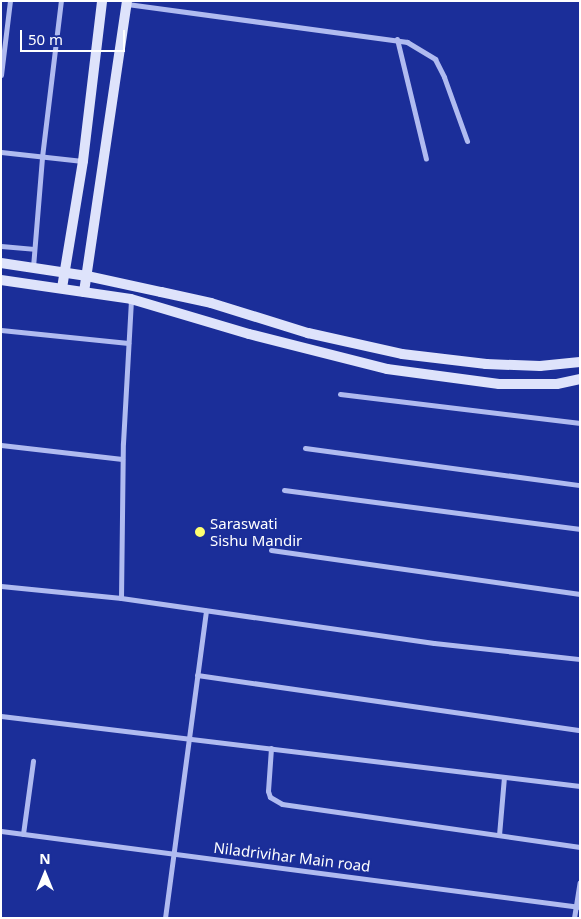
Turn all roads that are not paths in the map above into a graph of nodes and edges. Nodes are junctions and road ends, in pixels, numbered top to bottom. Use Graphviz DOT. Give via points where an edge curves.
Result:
graph roads {
  1 [pos="10,1"];
  2 [pos="61,1"];
  3 [pos="102,1"];
  4 [pos="127,3"];
  5 [pos="397,40"];
  6 [pos="1,75"];
  7 [pos="467,140"];
  8 [pos="1,152"];
  9 [pos="42,158"];
  10 [pos="426,159"];
  11 [pos="83,161"];
  12 [pos="1,246"];
  13 [pos="34,250"];
  14 [pos="1,263"];
  15 [pos="33,267"];
  16 [pos="64,272"];
  17 [pos="87,276"];
  18 [pos="1,280"];
  19 [pos="62,288"];
  20 [pos="84,292"];
  21 [pos="131,299"];
  22 [pos="1,330"];
  23 [pos="128,343"];
  24 [pos="580,362"];
  25 [pos="580,379"];
  26 [pos="340,394"];
  27 [pos="580,423"];
  28 [pos="1,445"];
  29 [pos="305,448"];
  30 [pos="122,458"];
  31 [pos="580,485"];
  32 [pos="284,490"];
  33 [pos="580,529"];
  34 [pos="271,550"];
  35 [pos="1,586"];
  36 [pos="580,594"];
  37 [pos="121,598"];
  38 [pos="206,612"];
  39 [pos="580,660"];
  40 [pos="197,676"];
  41 [pos="1,716"];
  42 [pos="580,730"];
  43 [pos="189,739"];
  44 [pos="271,748"];
  45 [pos="33,761"];
  46 [pos="504,777"];
  47 [pos="580,786"];
  48 [pos="1,831"];
  49 [pos="23,834"];
  50 [pos="499,835"];
  51 [pos="580,847"];
  52 [pos="174,854"];
  53 [pos="580,882"];
  54 [pos="578,906"];
  55 [pos="165,918"];
  56 [pos="574,918"];
  1 -- 6 [label="street"];
  2 -- 9 [label="street"];
  3 -- 11 [label="street"];
  4 -- 5 [label="street"];
  4 -- 17 [label="street"];
  5 -- 7 [label="street" via="407,42 435,59"];
  5 -- 10 [label="street"];
  8 -- 9 [label="street"];
  9 -- 11 [label="street"];
  9 -- 13 [label="street"];
  11 -- 16 [label="street"];
  12 -- 13 [label="street"];
  13 -- 15 [label="street"];
  14 -- 15 [label="street"];
  15 -- 16 [label="street"];
  16 -- 17 [label="street"];
  16 -- 19 [label="street"];
  17 -- 20 [label="street"];
  17 -- 24 [label="street" via="211,303 308,333 402,354 486,364 540,366"];
  18 -- 19 [label="street"];
  19 -- 20 [label="street"];
  20 -- 21 [label="street"];
  21 -- 23 [label="street"];
  21 -- 25 [label="street" via="249,334 387,369 499,384 557,384"];
  22 -- 23 [label="street"];
  23 -- 30 [label="street"];
  26 -- 27 [label="street"];
  28 -- 30 [label="street"];
  29 -- 31 [label="street"];
  30 -- 37 [label="street"];
  32 -- 33 [label="street"];
  34 -- 36 [label="street"];
  35 -- 37 [label="street"];
  37 -- 38 [label="street"];
  38 -- 39 [label="street"];
  38 -- 40 [label="street"];
  40 -- 42 [label="street"];
  40 -- 43 [label="street"];
  41 -- 43 [label="street"];
  43 -- 44 [label="street"];
  43 -- 52 [label="street"];
  44 -- 46 [label="street"];
  44 -- 50 [label="street" via="268,791 270,797 282,804"];
  45 -- 49 [label="street"];
  46 -- 47 [label="street"];
  46 -- 50 [label="street"];
  48 -- 49 [label="street, Niladrivihar Main road"];
  49 -- 52 [label="street, Niladrivihar Main road"];
  50 -- 51 [label="street"];
  52 -- 54 [label="street, Niladrivihar Main road"];
  52 -- 55 [label="street"];
  53 -- 54 [label="street"];
  54 -- 56 [label="street"];
}
